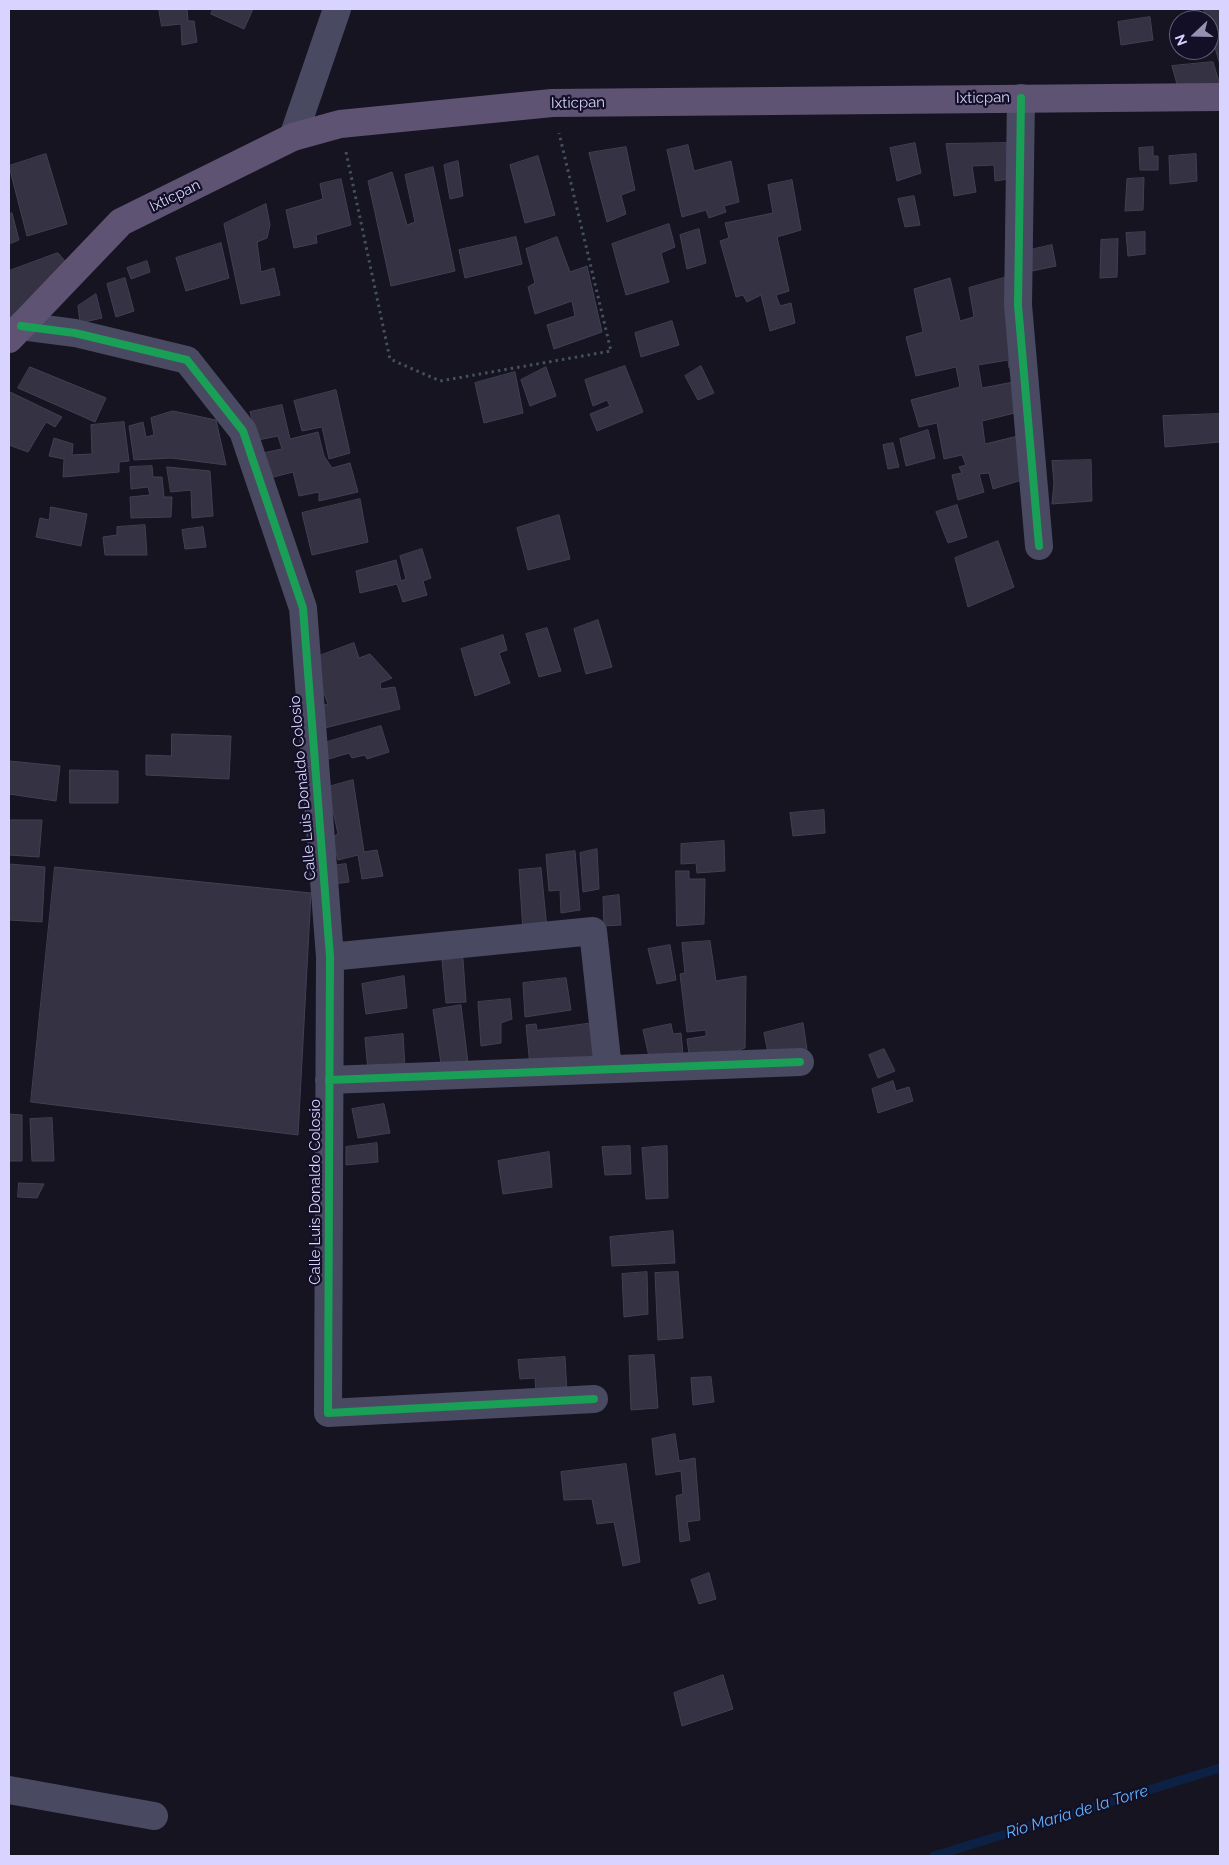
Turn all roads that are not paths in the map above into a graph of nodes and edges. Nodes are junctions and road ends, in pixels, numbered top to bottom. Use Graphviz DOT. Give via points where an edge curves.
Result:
graph roads {
  1 [pos="337,9"];
  2 [pos="1220,97"];
  3 [pos="1021,98"];
  4 [pos="293,137"];
  5 [pos="15,333"];
  6 [pos="1039,546"];
  7 [pos="330,957"];
  8 [pos="800,1062"];
  9 [pos="608,1069"];
  10 [pos="329,1080"];
  11 [pos="594,1398"];
  12 [pos="9,1790"];
  13 [pos="154,1816"];
  1 -- 4 [label="street"];
  2 -- 3 [label="main road, Ixticpan"];
  3 -- 4 [label="main road, Ixticpan" via="552,103 340,124"];
  3 -- 6 [label="street" via="1018,305"];
  4 -- 5 [label="main road, Ixticpan" via="121,222"];
  5 -- 7 [label="street, Calle Luis Donaldo Colosio" via="75,333 187,360 243,431 303,608"];
  7 -- 9 [label="street" via="593,931"];
  7 -- 10 [label="street, Calle Luis Donaldo Colosio"];
  8 -- 9 [label="street"];
  9 -- 10 [label="street"];
  10 -- 11 [label="street, Calle Luis Donaldo Colosio" via="328,1413"];
  12 -- 13 [label="street"];
}
